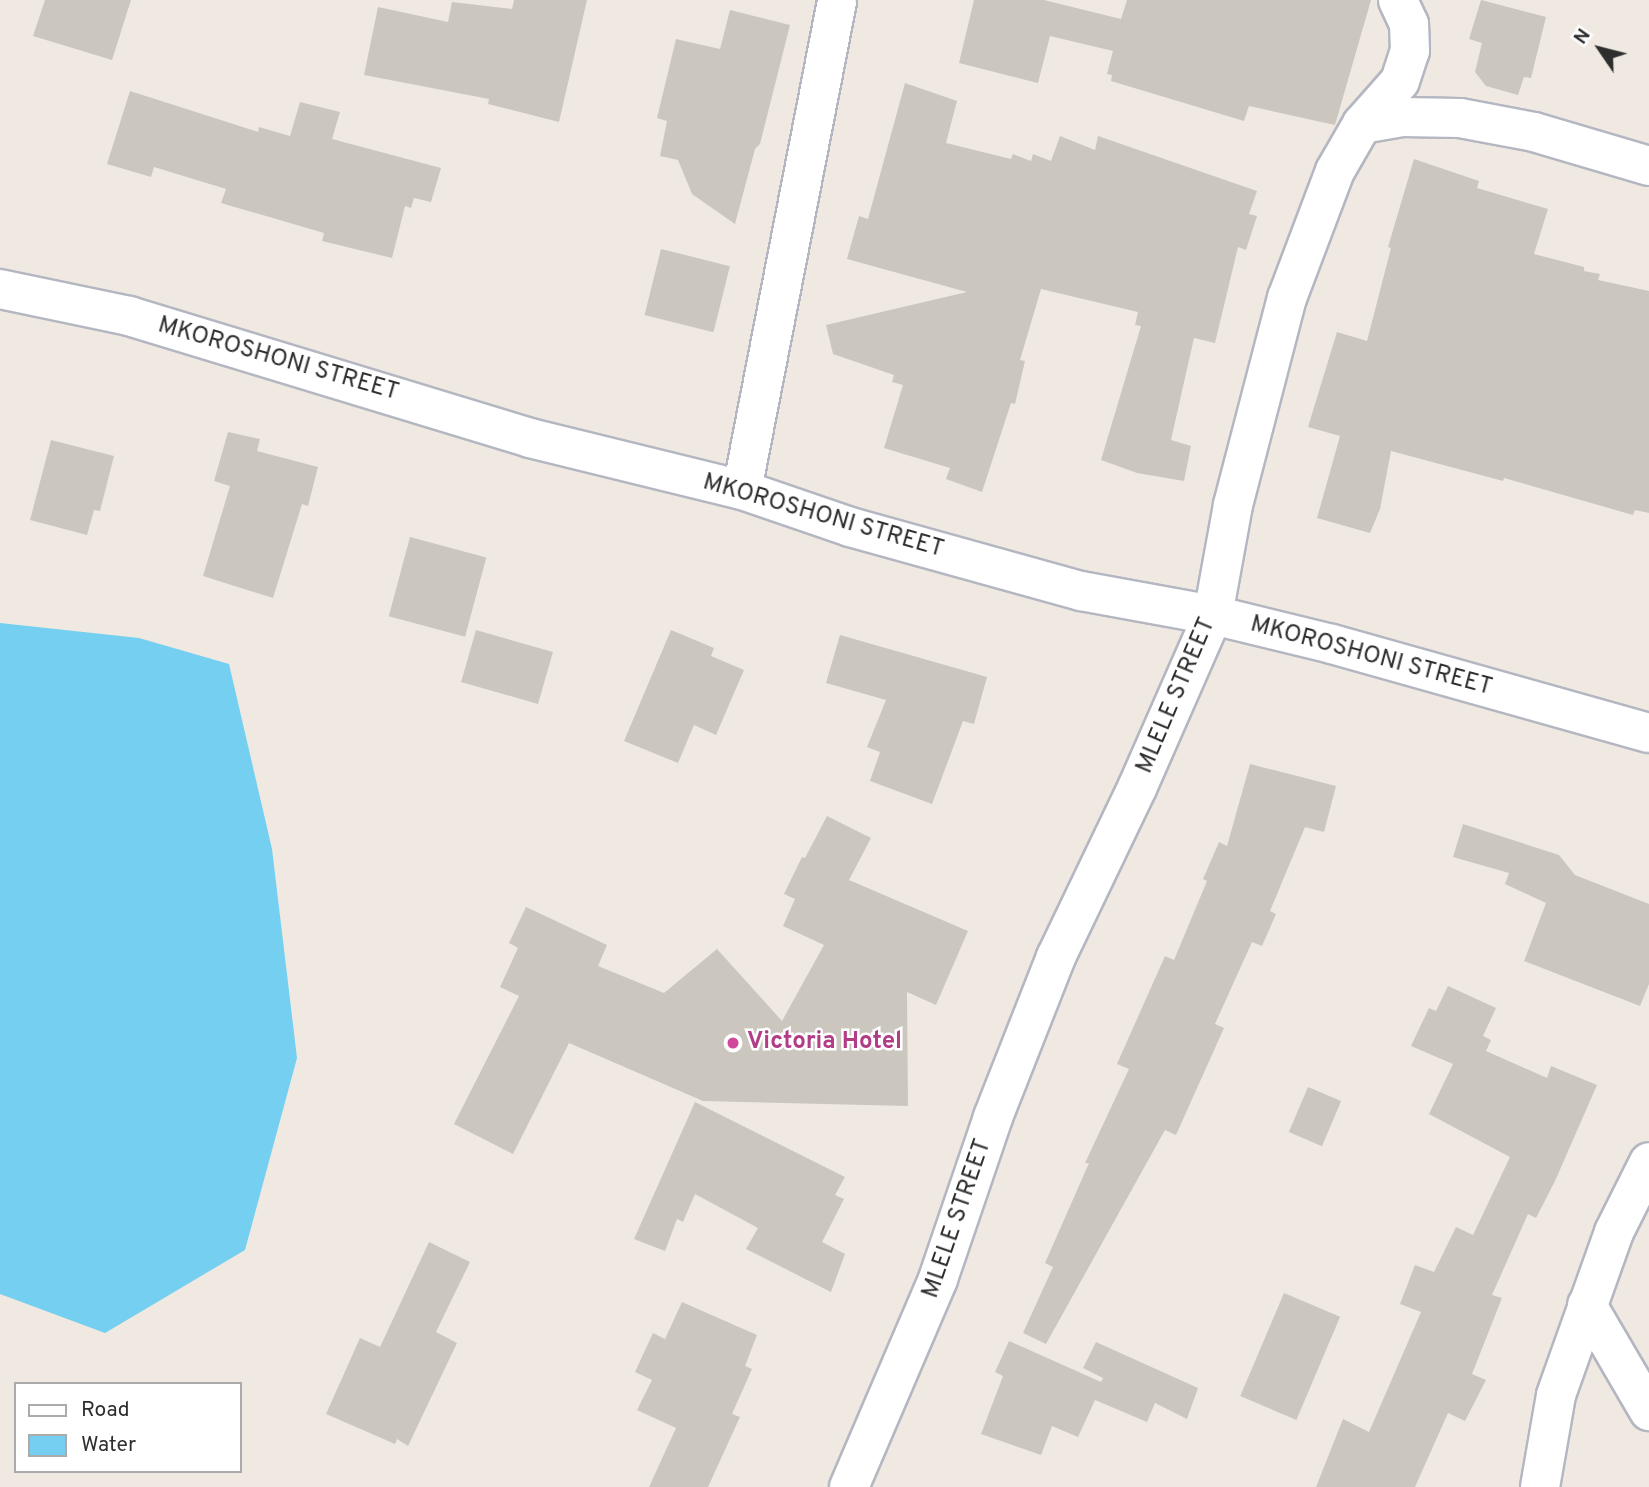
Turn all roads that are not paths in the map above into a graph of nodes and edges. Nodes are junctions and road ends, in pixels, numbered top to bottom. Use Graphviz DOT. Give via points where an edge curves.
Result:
graph roads {
  1 [pos="836,0"];
  2 [pos="1398,0"];
  3 [pos="1362,124"];
  4 [pos="1649,166"];
  5 [pos="0,289"];
  6 [pos="742,490"];
  7 [pos="1213,615"];
  8 [pos="1649,733"];
  9 [pos="1649,1162"];
  10 [pos="1587,1305"];
  11 [pos="1649,1411"];
  12 [pos="849,1487"];
  13 [pos="1540,1487"];
  1 -- 6 [label="street"];
  2 -- 3 [label="street, MLELE STREET" via="1409,24 1410,51 1400,81"];
  3 -- 4 [label="street" via="1402,117 1460,118 1534,132"];
  3 -- 7 [label="street, MLELE STREET" via="1335,171 1287,298 1233,505"];
  5 -- 6 [label="street, MKOROSHONI STREET" via="129,316 530,438"];
  6 -- 7 [label="street, MKOROSHONI STREET" via="850,527 1081,591"];
  7 -- 8 [label="street, MKOROSHONI STREET"];
  7 -- 12 [label="street, MLELE STREET" via="1056,957 993,1117 938,1279"];
  9 -- 10 [label="street" via="1614,1232"];
  10 -- 11 [label="street"];
  10 -- 13 [label="street" via="1556,1395"];
}
